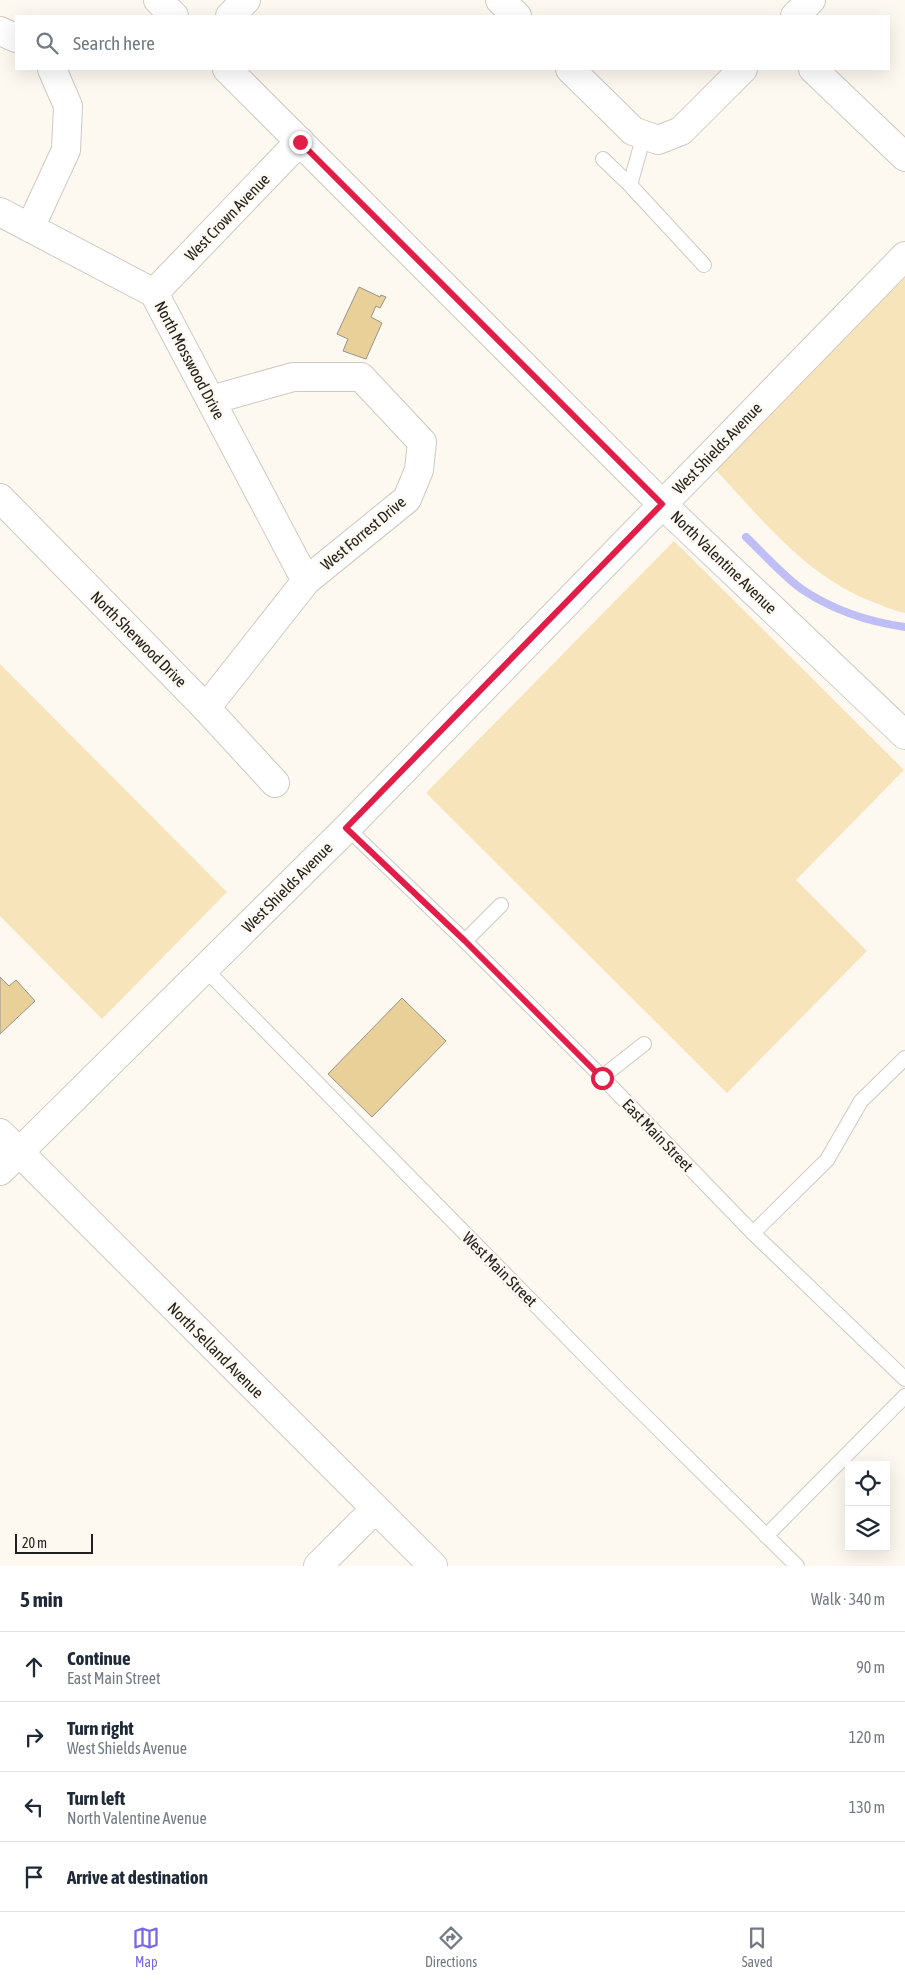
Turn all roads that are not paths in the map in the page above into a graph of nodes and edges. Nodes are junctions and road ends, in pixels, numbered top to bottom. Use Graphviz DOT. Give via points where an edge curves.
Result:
graph roads {
  1 [pos="158,0"];
  2 [pos="246,0"];
  3 [pos="500,0"];
  4 [pos="811,0"];
  5 [pos="173,15"];
  6 [pos="231,15"];
  7 [pos="515,15"];
  8 [pos="796,15"];
  9 [pos="0,31"];
  10 [pos="15,38"];
  11 [pos="52,70"];
  12 [pos="228,70"];
  13 [pos="571,70"];
  14 [pos="742,70"];
  15 [pos="814,70"];
  16 [pos="644,135"];
  17 [pos="300,142"];
  18 [pos="905,157"];
  19 [pos="603,159"];
  20 [pos="630,185"];
  21 [pos="0,212"];
  22 [pos="30,228"];
  23 [pos="905,256"];
  24 [pos="704,265"];
  25 [pos="154,293"];
  26 [pos="211,400"];
  27 [pos="0,498"];
  28 [pos="662,504"];
  29 [pos="306,581"];
  30 [pos="206,708"];
  31 [pos="905,735"];
  32 [pos="275,783"];
  33 [pos="346,828"];
  34 [pos="500,905"];
  35 [pos="465,941"];
  36 [pos="205,970"];
  37 [pos="644,1044"];
  38 [pos="905,1058"];
  39 [pos="602,1078"];
  40 [pos="6,1152"];
  41 [pos="753,1233"];
  42 [pos="905,1380"];
  43 [pos="905,1396"];
  44 [pos="375,1509"];
  45 [pos="766,1536"];
  46 [pos="318,1566"];
  47 [pos="433,1566"];
  48 [pos="797,1566"];
  1 -- 5 [label="street"];
  2 -- 6 [label="street"];
  3 -- 7 [label="street"];
  4 -- 8 [label="street"];
  9 -- 10 [label="street"];
  11 -- 22 [label="street" via="68,106 66,150"];
  12 -- 17 [label="street, North Valentine Avenue"];
  13 -- 16 [label="street" via="632,131"];
  14 -- 16 [label="street" via="681,131 658,140"];
  15 -- 18 [label="street"];
  16 -- 20 [label="lane"];
  17 -- 25 [label="street, West Crown Avenue"];
  17 -- 28 [label="street, North Valentine Avenue"];
  19 -- 20 [label="lane"];
  20 -- 24 [label="lane"];
  21 -- 22 [label="street, North Mosswood Drive"];
  22 -- 25 [label="street, North Mosswood Drive"];
  23 -- 28 [label="street, West Shields Avenue"];
  25 -- 26 [label="street, North Mosswood Drive"];
  26 -- 29 [label="street, North Mosswood Drive"];
  26 -- 29 [label="street, West Forrest Drive" via="293,377 361,377 422,442 420,470 407,499"];
  27 -- 30 [label="street, North Sherwood Drive"];
  28 -- 31 [label="street, North Valentine Avenue"];
  28 -- 33 [label="street, West Shields Avenue"];
  29 -- 30 [label="street, West Forrest Drive"];
  30 -- 32 [label="street, North Sherwood Drive"];
  33 -- 35 [label="lane, East Main Street"];
  33 -- 36 [label="street, West Shields Avenue"];
  34 -- 35 [label="lane"];
  35 -- 39 [label="lane, East Main Street"];
  36 -- 40 [label="street, West Shields Avenue"];
  36 -- 45 [label="lane, West Main Street"];
  37 -- 39 [label="lane"];
  38 -- 41 [label="lane" via="861,1101 827,1160"];
  39 -- 41 [label="lane, East Main Street"];
  40 -- 44 [label="street, North Selland Avenue"];
  41 -- 42 [label="lane, East Main Street"];
  43 -- 45 [label="lane"];
  44 -- 46 [label="street"];
  44 -- 47 [label="street, North Selland Avenue"];
  45 -- 48 [label="lane, West Main Street"];
}
